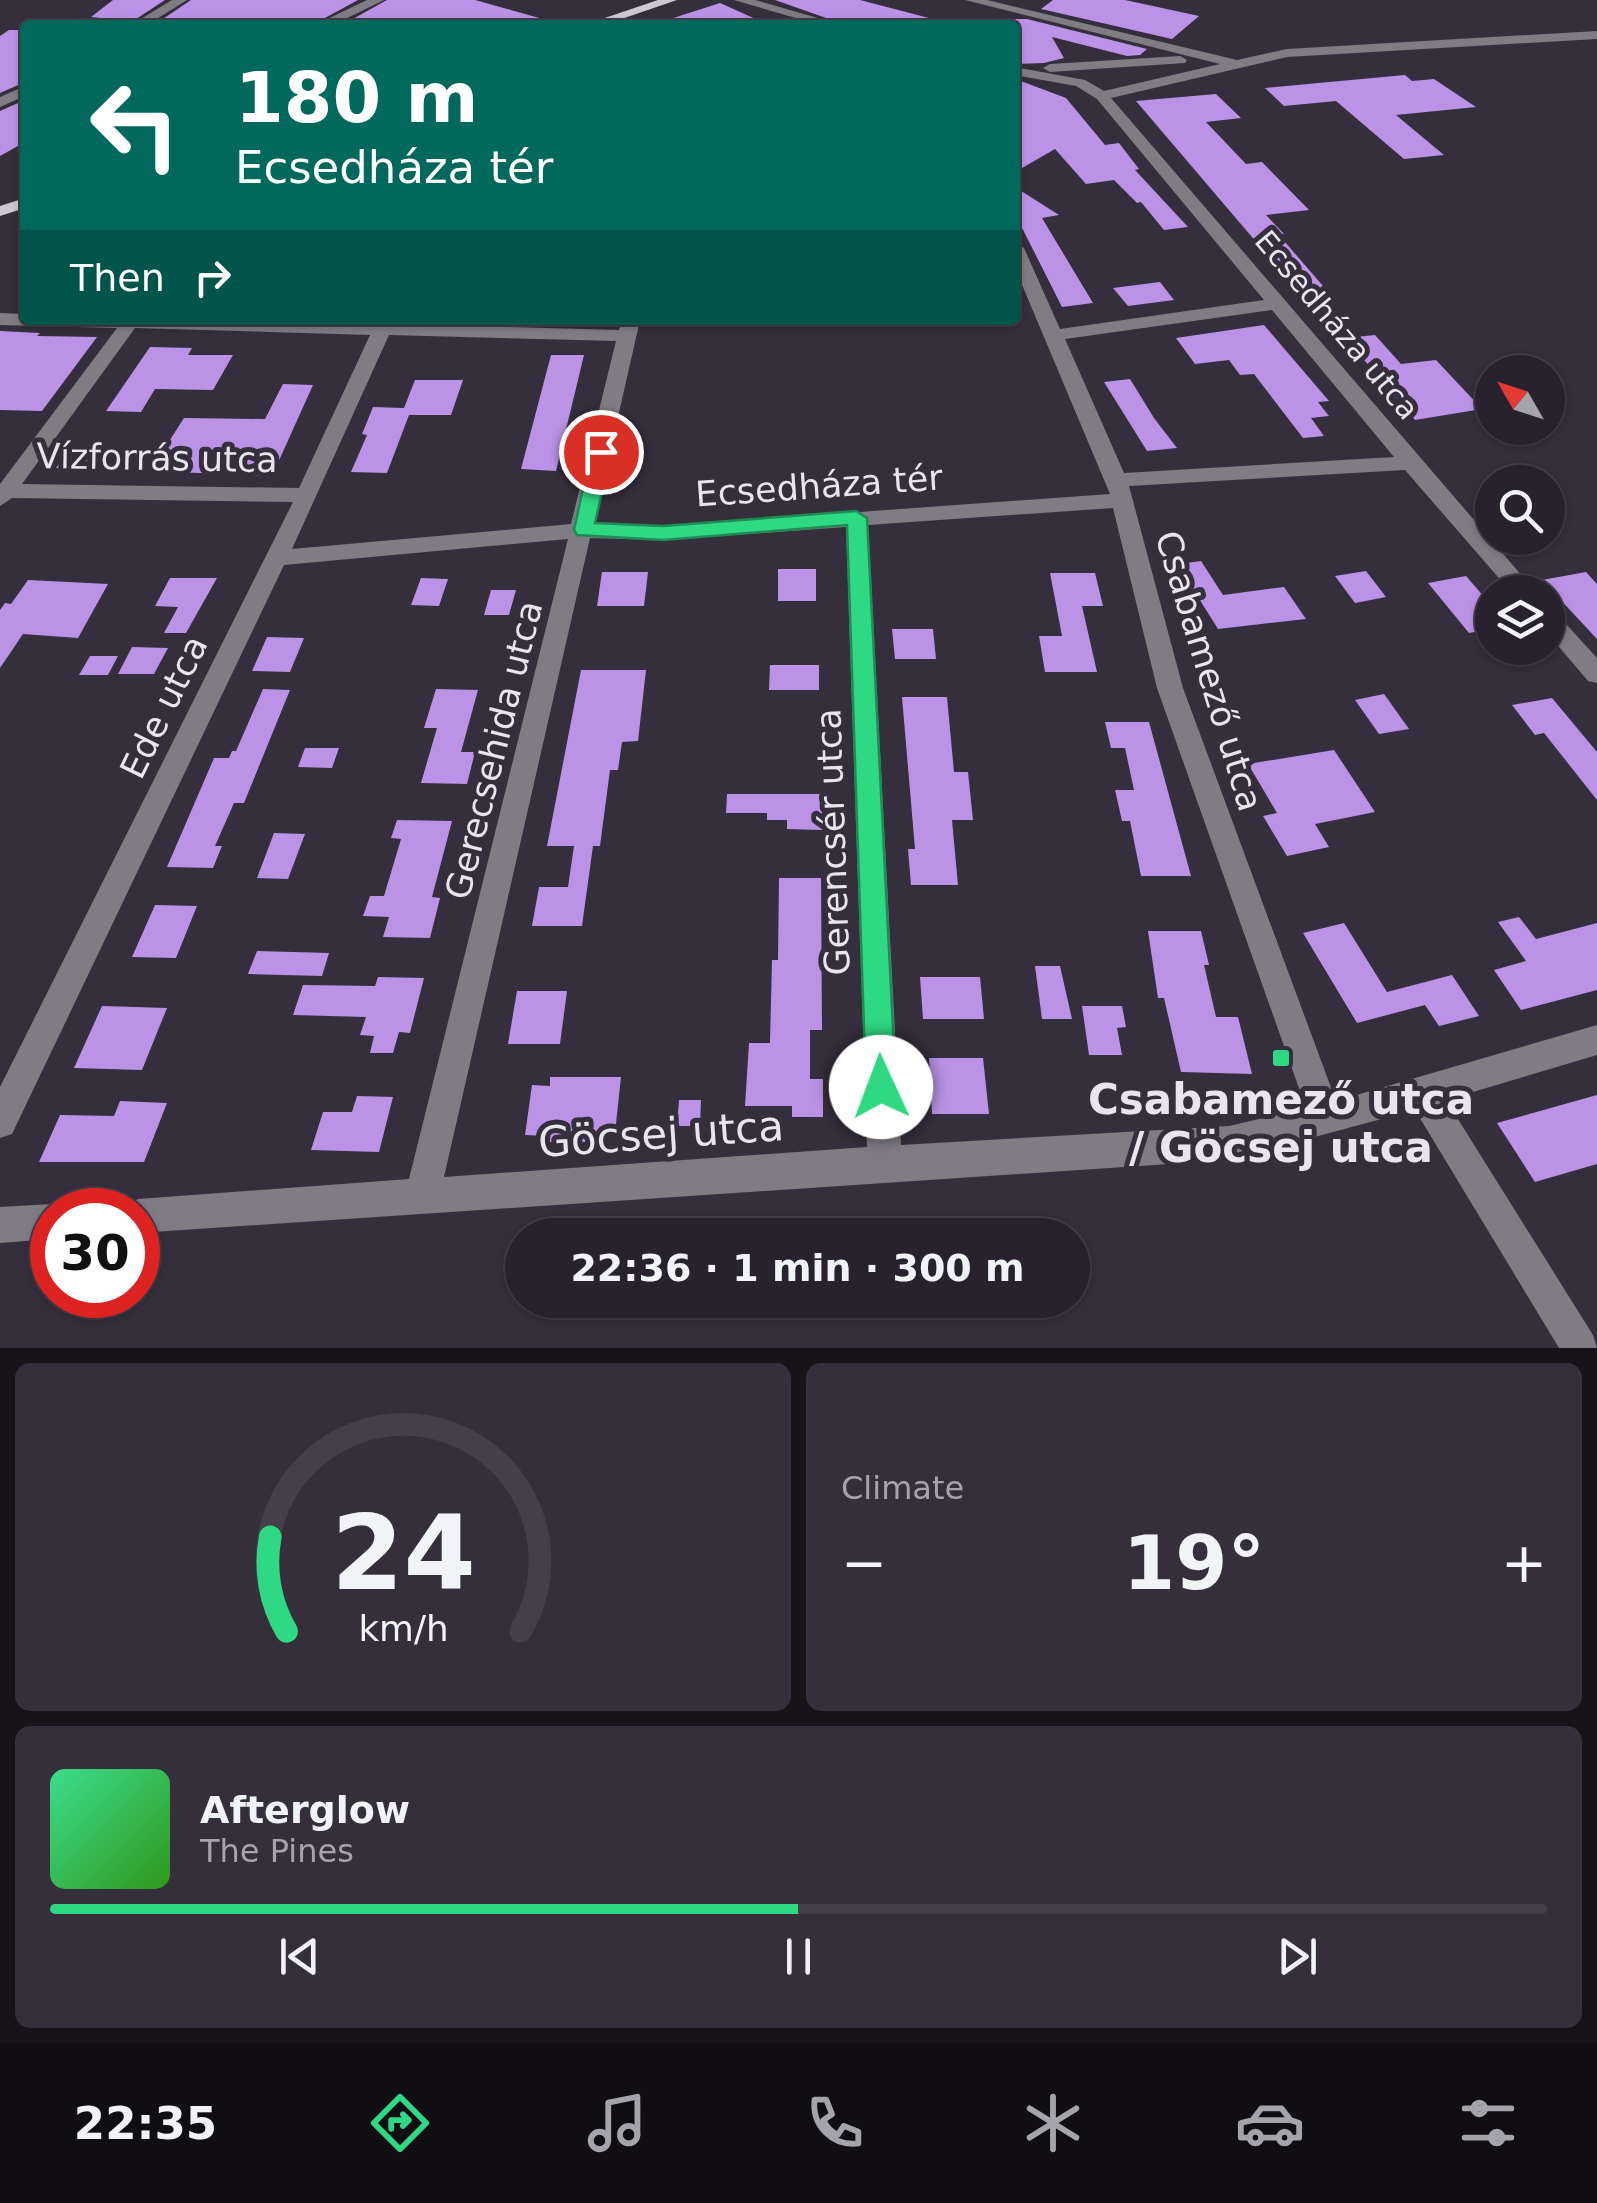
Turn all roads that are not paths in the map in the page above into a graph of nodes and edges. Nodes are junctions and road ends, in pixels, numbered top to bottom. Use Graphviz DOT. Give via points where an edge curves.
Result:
graph roads {
  1 [pos="182,0"];
  2 [pos="378,0"];
  3 [pos="671,0"];
  4 [pos="740,0"];
  5 [pos="971,0"];
  6 [pos="147,20"];
  7 [pos="333,20"];
  8 [pos="607,20"];
  9 [pos="816,20"];
  10 [pos="1597,35"];
  11 [pos="1210,58"];
  12 [pos="1237,64"];
  13 [pos="1020,70"];
  14 [pos="1020,71"];
  15 [pos="1102,96"];
  16 [pos="1020,259"];
  17 [pos="1278,304"];
  18 [pos="130,325"];
  19 [pos="300,325"];
  20 [pos="384,326"];
  21 [pos="629,328"];
  22 [pos="1055,335"];
  23 [pos="1410,463"];
  24 [pos="1118,490"];
  25 [pos="3,495"];
  26 [pos="307,495"];
  27 [pos="856,518"];
  28 [pos="584,530"];
  29 [pos="276,558"];
  30 [pos="1509,575"];
  31 [pos="1565,637"];
  32 [pos="1597,674"];
  33 [pos="1597,1040"];
  34 [pos="1421,1090"];
  35 [pos="1327,1120"];
  36 [pos="0,1122"];
  37 [pos="884,1163"];
  38 [pos="422,1196"];
  39 [pos="160,1214"];
  40 [pos="30,1224"];
  41 [pos="0,1226"];
  42 [pos="1597,1340"];
  43 [pos="1583,1348"];
  1 -- 6 [label="street"];
  2 -- 7 [label="street"];
  3 -- 8 [label="main road"];
  4 -- 9 [label="street"];
  5 -- 11 [label="street"];
  10 -- 12 [label="street" via="1287,53"];
  11 -- 12 [label="street"];
  11 -- 13 [label="street"];
  12 -- 15 [label="street"];
  14 -- 15 [label="street" via="1080,83"];
  15 -- 17 [label="street, Ecsedháza utca"];
  16 -- 22 [label="street, Csabamező utca"];
  17 -- 22 [label="street"];
  17 -- 23 [label="street, Ecsedháza utca"];
  18 -- 25 [label="street"];
  19 -- 20 [label="street"];
  20 -- 21 [label="street"];
  20 -- 26 [label="street, Ede utca"];
  21 -- 28 [label="street, Gerecsehida utca"];
  22 -- 24 [label="street, Csabamező utca"];
  23 -- 24 [label="street"];
  23 -- 30 [label="street, Ecsedháza utca"];
  24 -- 27 [label="street, Ecsedháza tér"];
  24 -- 35 [label="street, Csabamező utca" via="1170,688"];
  25 -- 26 [label="street, Vízforrás utca"];
  26 -- 29 [label="street, Ede utca"];
  27 -- 28 [label="street, Ecsedháza tér" via="663,533"];
  27 -- 37 [label="street, Gerencsér utca"];
  28 -- 29 [label="street"];
  28 -- 38 [label="street, Gerecsehida utca"];
  29 -- 36 [label="street, Ede utca"];
  31 -- 32 [label="street"];
  33 -- 34 [label="street, Göcsej utca"];
  34 -- 35 [label="street, Göcsej utca"];
  34 -- 43 [label="street"];
  35 -- 37 [label="street, Göcsej utca" via="1212,1145"];
  37 -- 38 [label="street, Göcsej utca"];
  38 -- 39 [label="street, Göcsej utca"];
  40 -- 41 [label="street"];
  42 -- 43 [label="street"];
}
